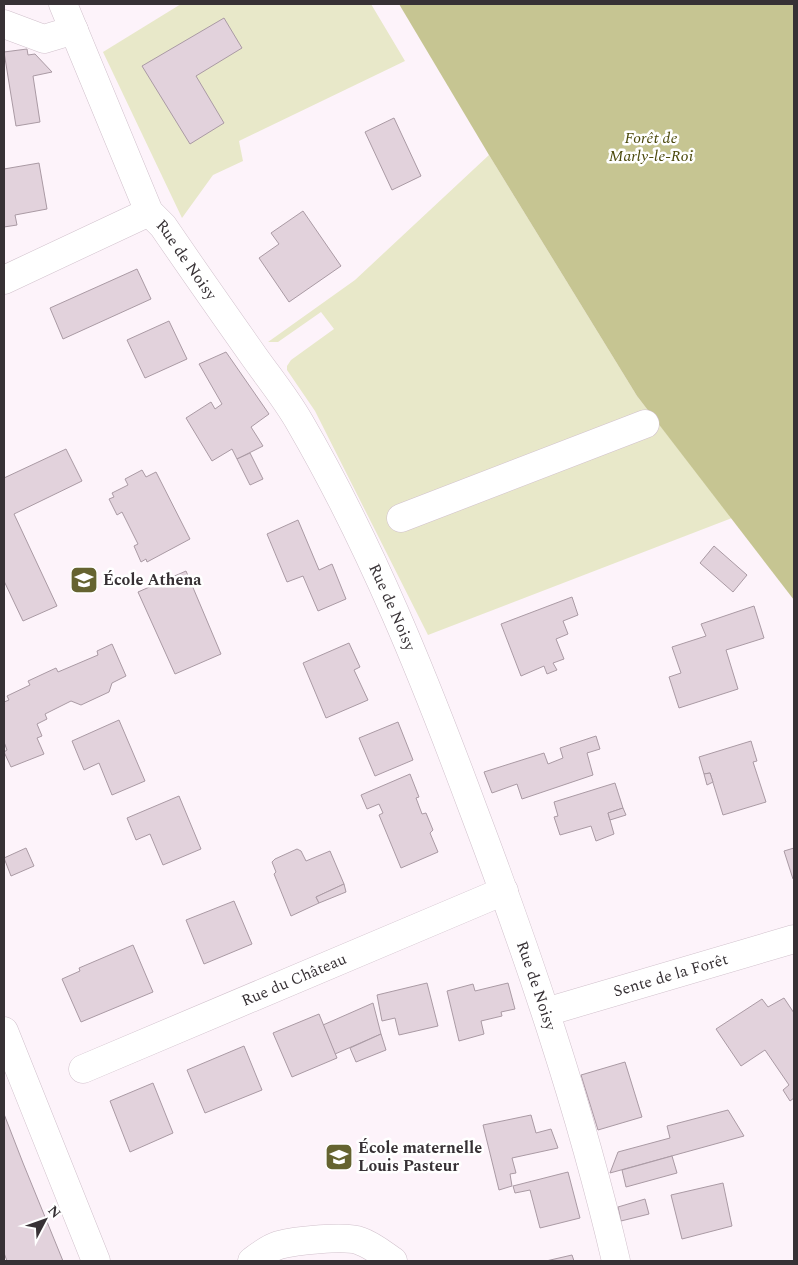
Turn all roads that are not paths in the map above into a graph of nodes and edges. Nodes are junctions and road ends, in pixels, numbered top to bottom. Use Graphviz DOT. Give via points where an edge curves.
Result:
graph roads {
  1 [pos="63,4"];
  2 [pos="4,24"];
  3 [pos="74,30"];
  4 [pos="149,212"];
  5 [pos="4,280"];
  6 [pos="645,424"];
  7 [pos="401,518"];
  8 [pos="504,891"];
  9 [pos="794,939"];
  10 [pos="546,1012"];
  11 [pos="4,1031"];
  12 [pos="83,1069"];
  13 [pos="96,1261"];
  14 [pos="252,1261"];
  15 [pos="393,1261"];
  16 [pos="616,1261"];
  1 -- 3 [label="street, Rue de Noisy"];
  2 -- 3 [label="street" via="44,39"];
  3 -- 4 [label="street, Rue de Noisy"];
  4 -- 5 [label="street"];
  4 -- 8 [label="street, Rue de Noisy" via="163,226 298,420 334,484 427,686"];
  6 -- 7 [label="street"];
  8 -- 10 [label="street, Rue de Noisy"];
  8 -- 12 [label="street, Rue du Château"];
  9 -- 10 [label="street, Sente de la Forêt"];
  10 -- 16 [label="street, Rue de Noisy"];
  11 -- 13 [label="street"];
  14 -- 15 [label="street" via="277,1246 332,1239 358,1240"];
}
